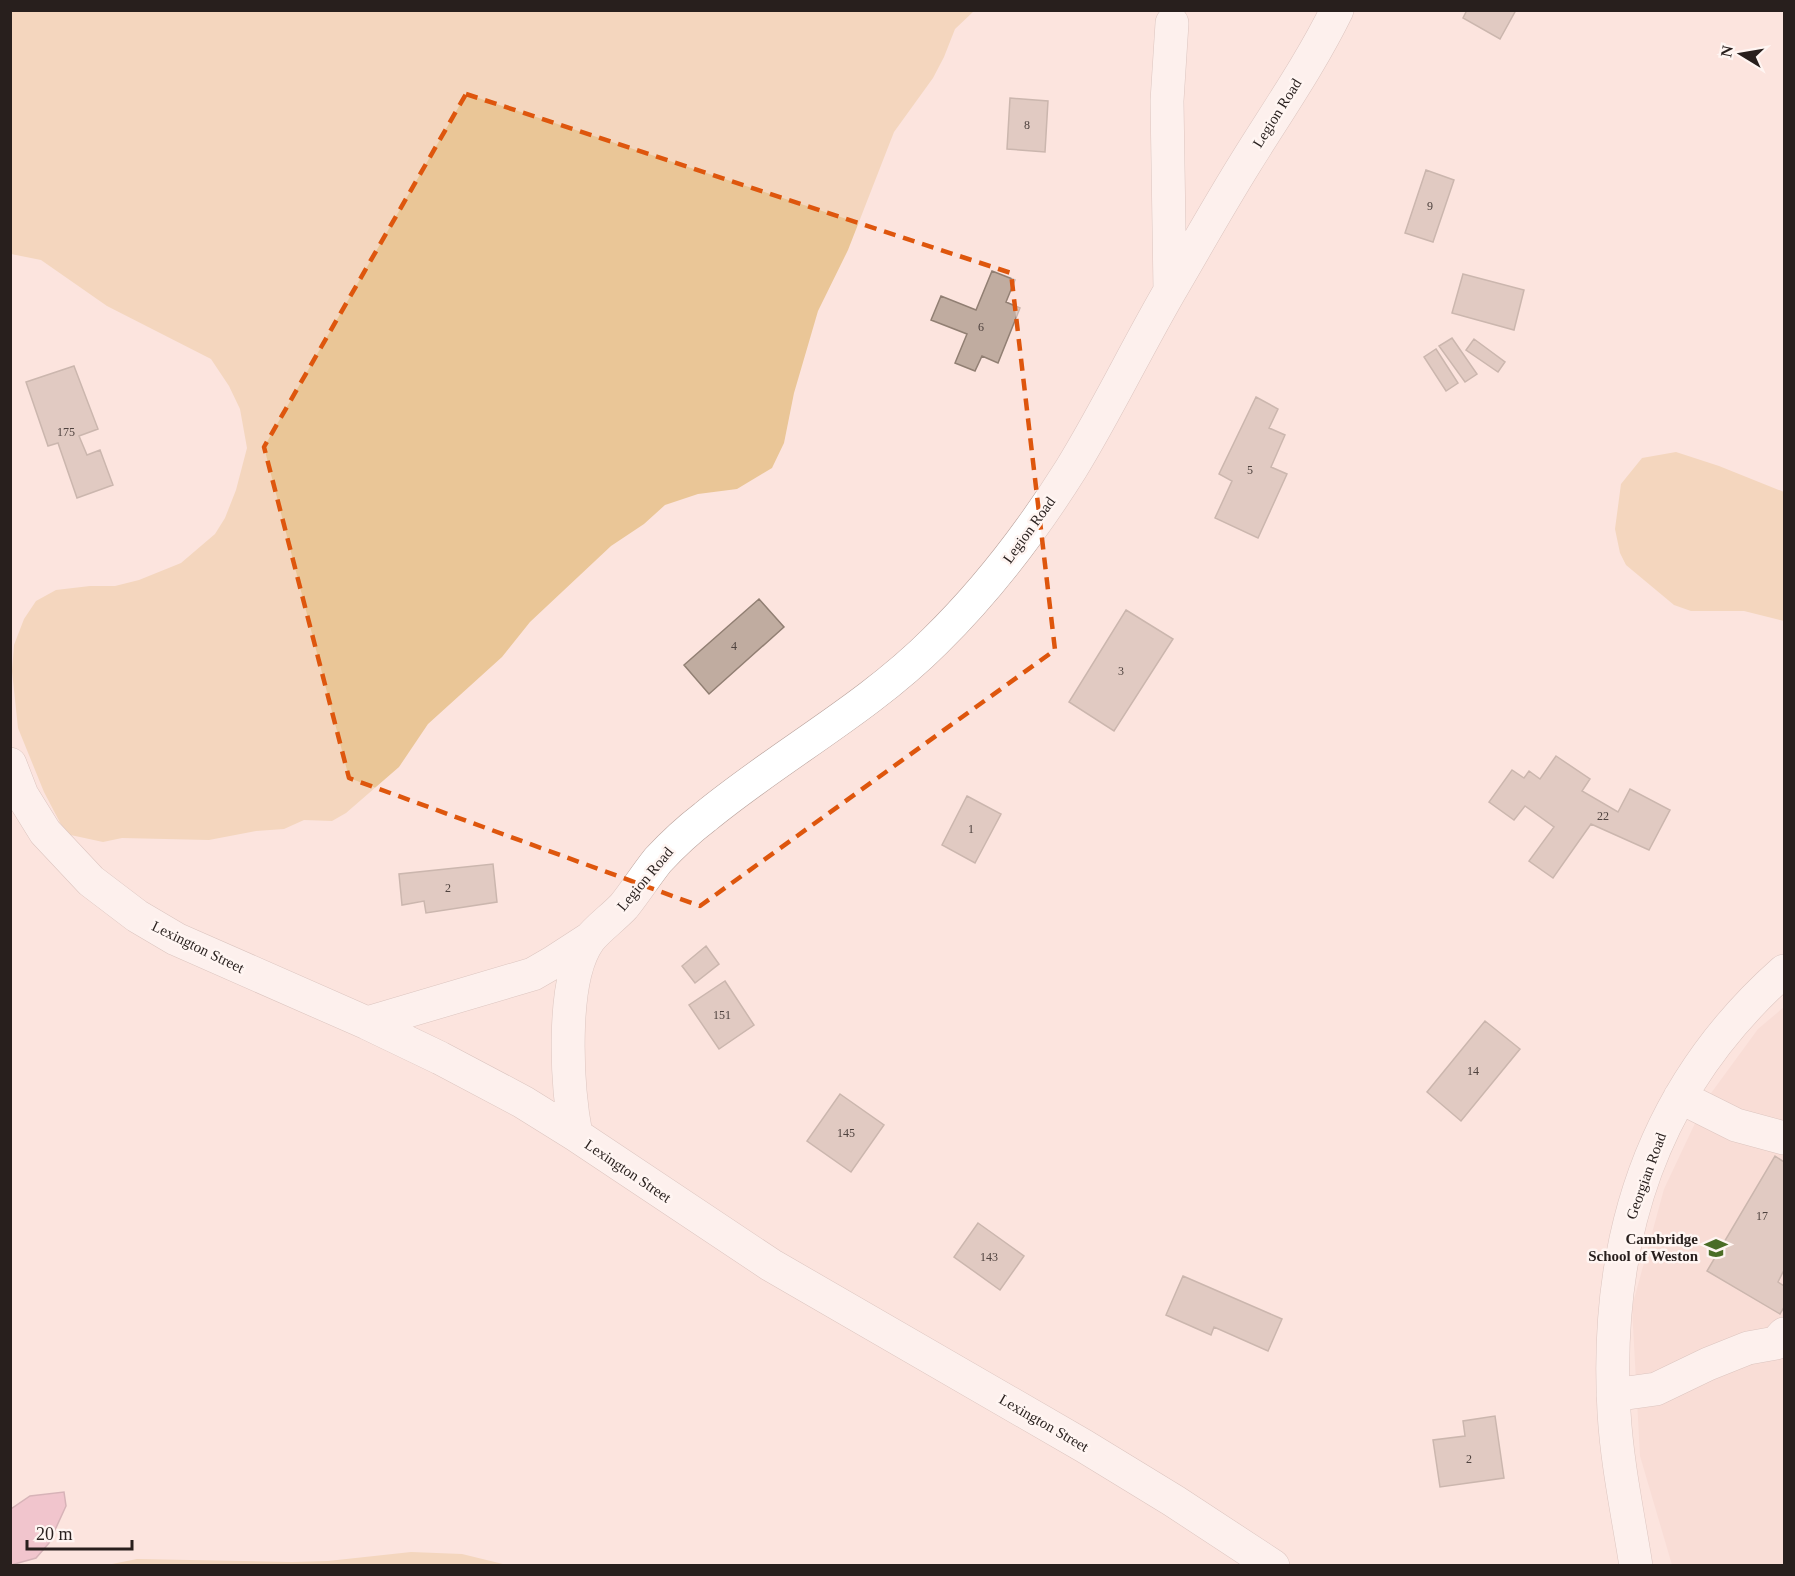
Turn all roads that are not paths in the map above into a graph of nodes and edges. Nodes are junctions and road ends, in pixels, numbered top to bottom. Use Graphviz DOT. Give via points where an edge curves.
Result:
graph roads {
  1 [pos="1337,10"];
  2 [pos="1172,23"];
  3 [pos="1170,290"];
  4 [pos="10,764"];
  5 [pos="589,939"];
  6 [pos="1785,971"];
  7 [pos="367,1023"];
  8 [pos="1680,1097"];
  9 [pos="576,1135"];
  10 [pos="1785,1138"];
  11 [pos="1785,1334"];
  12 [pos="1613,1395"];
  13 [pos="1273,1566"];
  14 [pos="1636,1566"];
  1 -- 3 [label="street, Legion Road"];
  2 -- 3 [label="street" via="1167,101"];
  3 -- 5 [label="street, Legion Road" via="1062,483 1025,537 964,612 897,675 685,834 622,908"];
  4 -- 7 [label="street, Lexington Street" via="22,795 45,832 91,881 137,916 213,957"];
  5 -- 7 [label="street, Legion Road" via="533,974"];
  5 -- 9 [label="street, Legion Road" via="572,991 569,1025 569,1084"];
  6 -- 8 [label="street, Georgian Road" via="1729,1029"];
  7 -- 9 [label="street, Lexington Street" via="497,1088"];
  8 -- 10 [label="street" via="1736,1125"];
  8 -- 12 [label="street, Georgian Road" via="1652,1154 1626,1232 1615,1303"];
  9 -- 13 [label="street, Lexington Street" via="771,1265 1093,1451"];
  11 -- 12 [label="street" via="1776,1343 1748,1348 1656,1389"];
  12 -- 14 [label="street, Georgian Road"];
}
